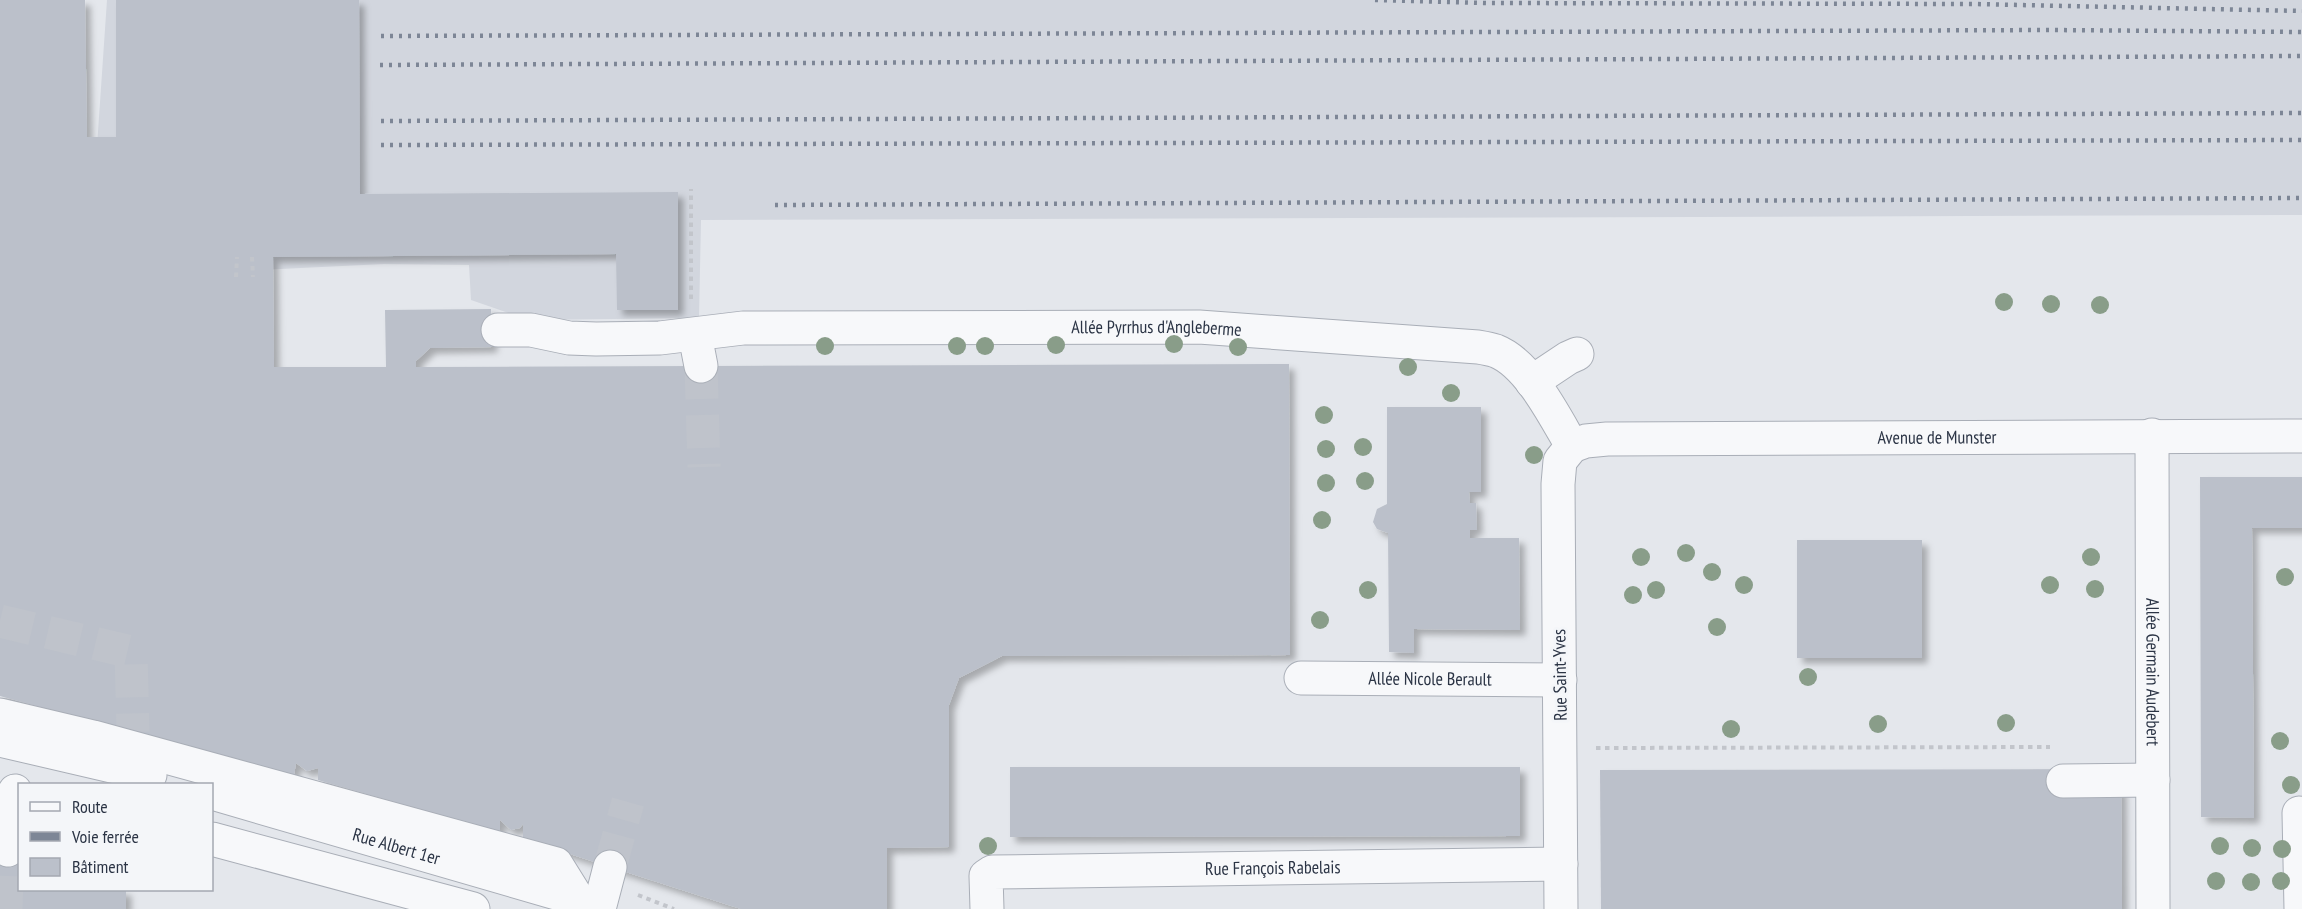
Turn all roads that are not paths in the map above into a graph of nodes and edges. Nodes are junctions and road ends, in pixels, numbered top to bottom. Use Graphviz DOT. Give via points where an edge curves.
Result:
graph roads {
  1 [pos="498,330"];
  2 [pos="1577,354"];
  3 [pos="1532,382"];
  4 [pos="2152,435"];
  5 [pos="2302,436"];
  6 [pos="1572,446"];
  7 [pos="1301,678"];
  8 [pos="1560,680"];
  9 [pos="0,715"];
  10 [pos="0,740"];
  11 [pos="92,741"];
  12 [pos="0,758"];
  13 [pos="129,758"];
  14 [pos="2153,780"];
  15 [pos="2063,781"];
  16 [pos="180,783"];
  17 [pos="213,793"];
  18 [pos="2299,813"];
  19 [pos="213,839"];
  20 [pos="1561,864"];
  21 [pos="610,867"];
  22 [pos="473,909"];
  23 [pos="577,909"];
  24 [pos="584,909"];
  25 [pos="599,909"];
  26 [pos="987,909"];
  27 [pos="1562,909"];
  28 [pos="2153,909"];
  29 [pos="2301,909"];
  1 -- 3 [label="street, Allée Pyrrhus d'Angleberme" via="531,330 569,338 660,338 698,351 743,328 1199,327 1478,346 1498,352"];
  2 -- 3 [label="street"];
  3 -- 6 [label="street, Allée Pyrrhus d'Angleberme"];
  4 -- 5 [label="street, Avenue de Munster"];
  4 -- 6 [label="street, Avenue de Munster" via="1607,439"];
  4 -- 14 [label="street, Allée Germain Audebert"];
  6 -- 8 [label="street, Rue Saint-Yves" via="1560,461 1558,484"];
  7 -- 8 [label="street, Allée Nicole Berault"];
  8 -- 20 [label="street, Rue Saint-Yves"];
  9 -- 11 [label="street"];
  10 -- 11 [label="street"];
  11 -- 12 [label="street" via="43,768"];
  11 -- 13 [label="street"];
  13 -- 16 [label="street"];
  13 -- 24 [label="street" via="556,864"];
  14 -- 15 [label="street"];
  14 -- 28 [label="street, Allée Germain Audebert"];
  17 -- 23 [label="street, Rue Albert 1er" via="563,895"];
  18 -- 29 [label="street"];
  19 -- 22 [label="street"];
  20 -- 26 [label="street, Rue François Rabelais" via="992,872 986,876"];
  20 -- 27 [label="street, Rue Saint-Yves"];
  21 -- 25 [label="street"];
}
